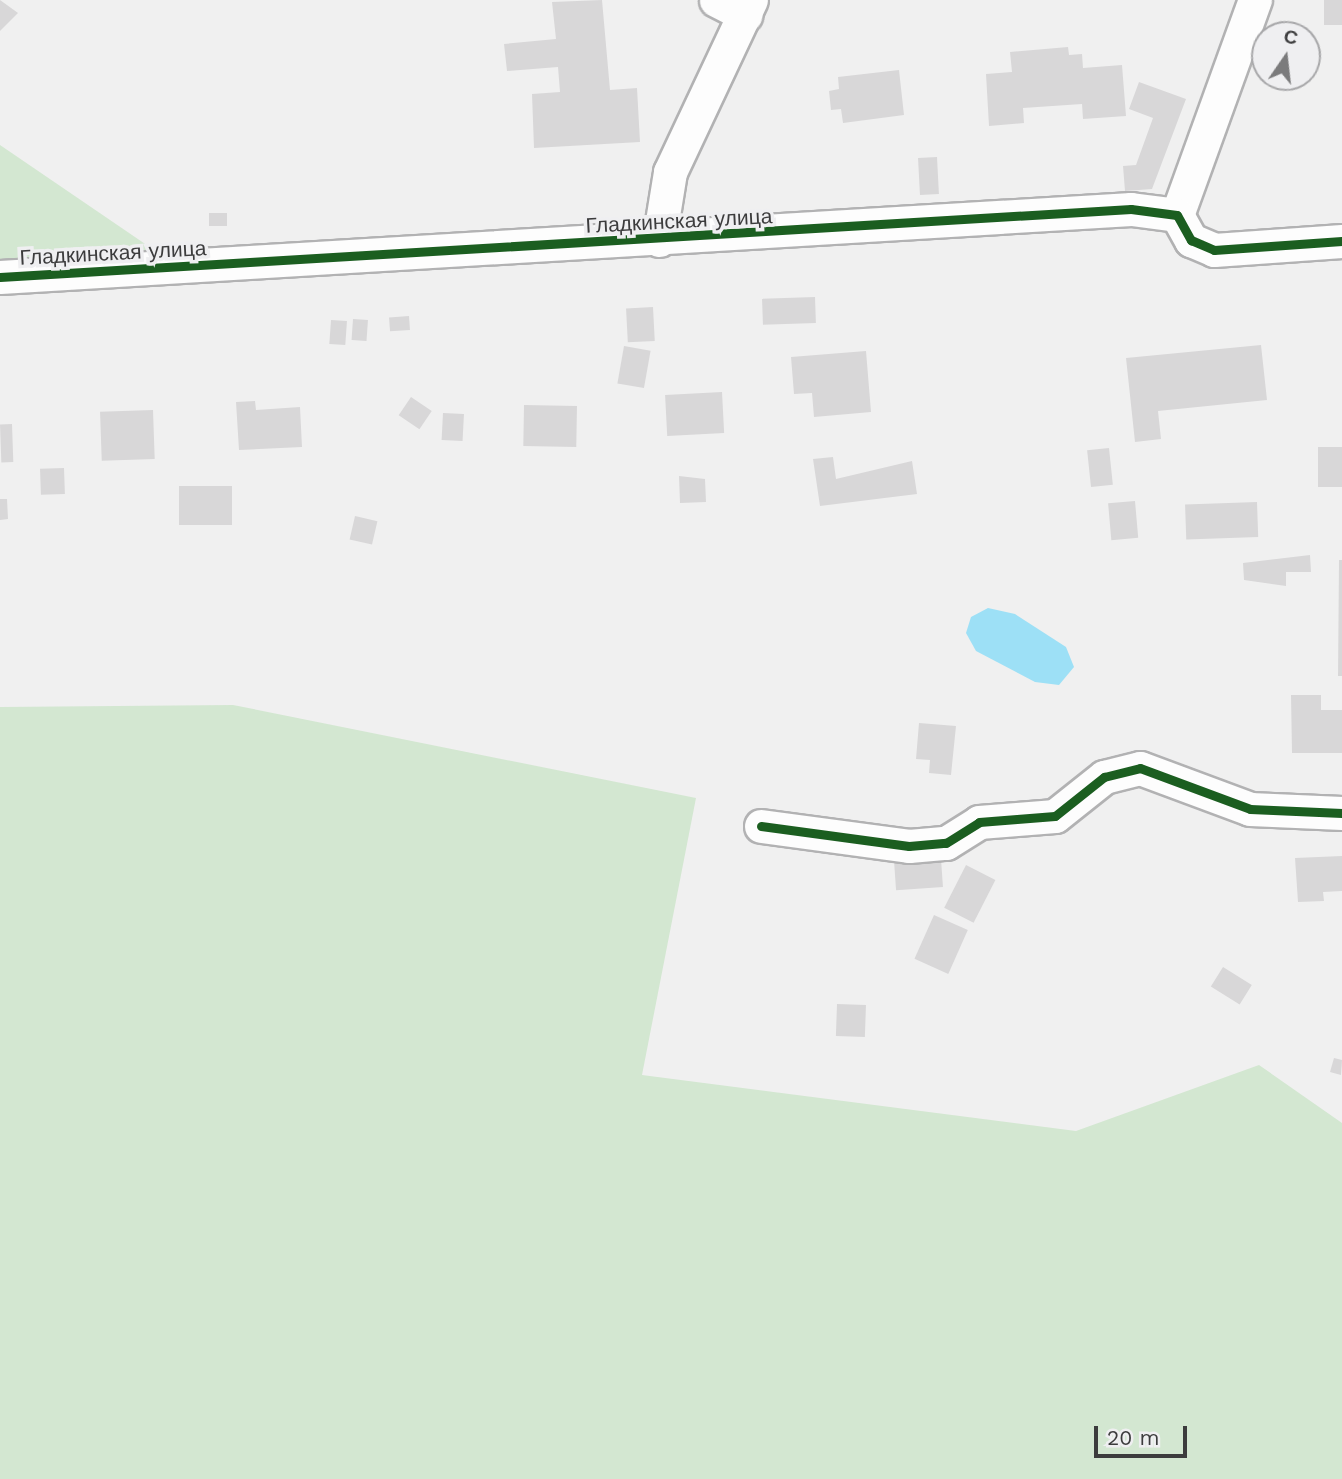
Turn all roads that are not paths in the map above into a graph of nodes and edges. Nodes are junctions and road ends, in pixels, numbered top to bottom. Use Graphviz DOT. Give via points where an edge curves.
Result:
graph roads {
  1 [pos="716,0"];
  2 [pos="1255,0"];
  3 [pos="748,8"];
  4 [pos="1177,215"];
  5 [pos="659,240"];
  6 [pos="1342,241"];
  7 [pos="0,277"];
  8 [pos="1342,813"];
  9 [pos="761,826"];
  1 -- 3 [label="street"];
  2 -- 4 [label="street"];
  3 -- 5 [label="street" via="670,172"];
  4 -- 5 [label="street, Гладкинская улица" via="1131,209"];
  4 -- 6 [label="street" via="1191,240 1214,250"];
  5 -- 7 [label="street, Гладкинская улица"];
  8 -- 9 [label="street" via="1250,809 1140,768 1104,777 1055,816 979,822 946,843 909,846"];
}
